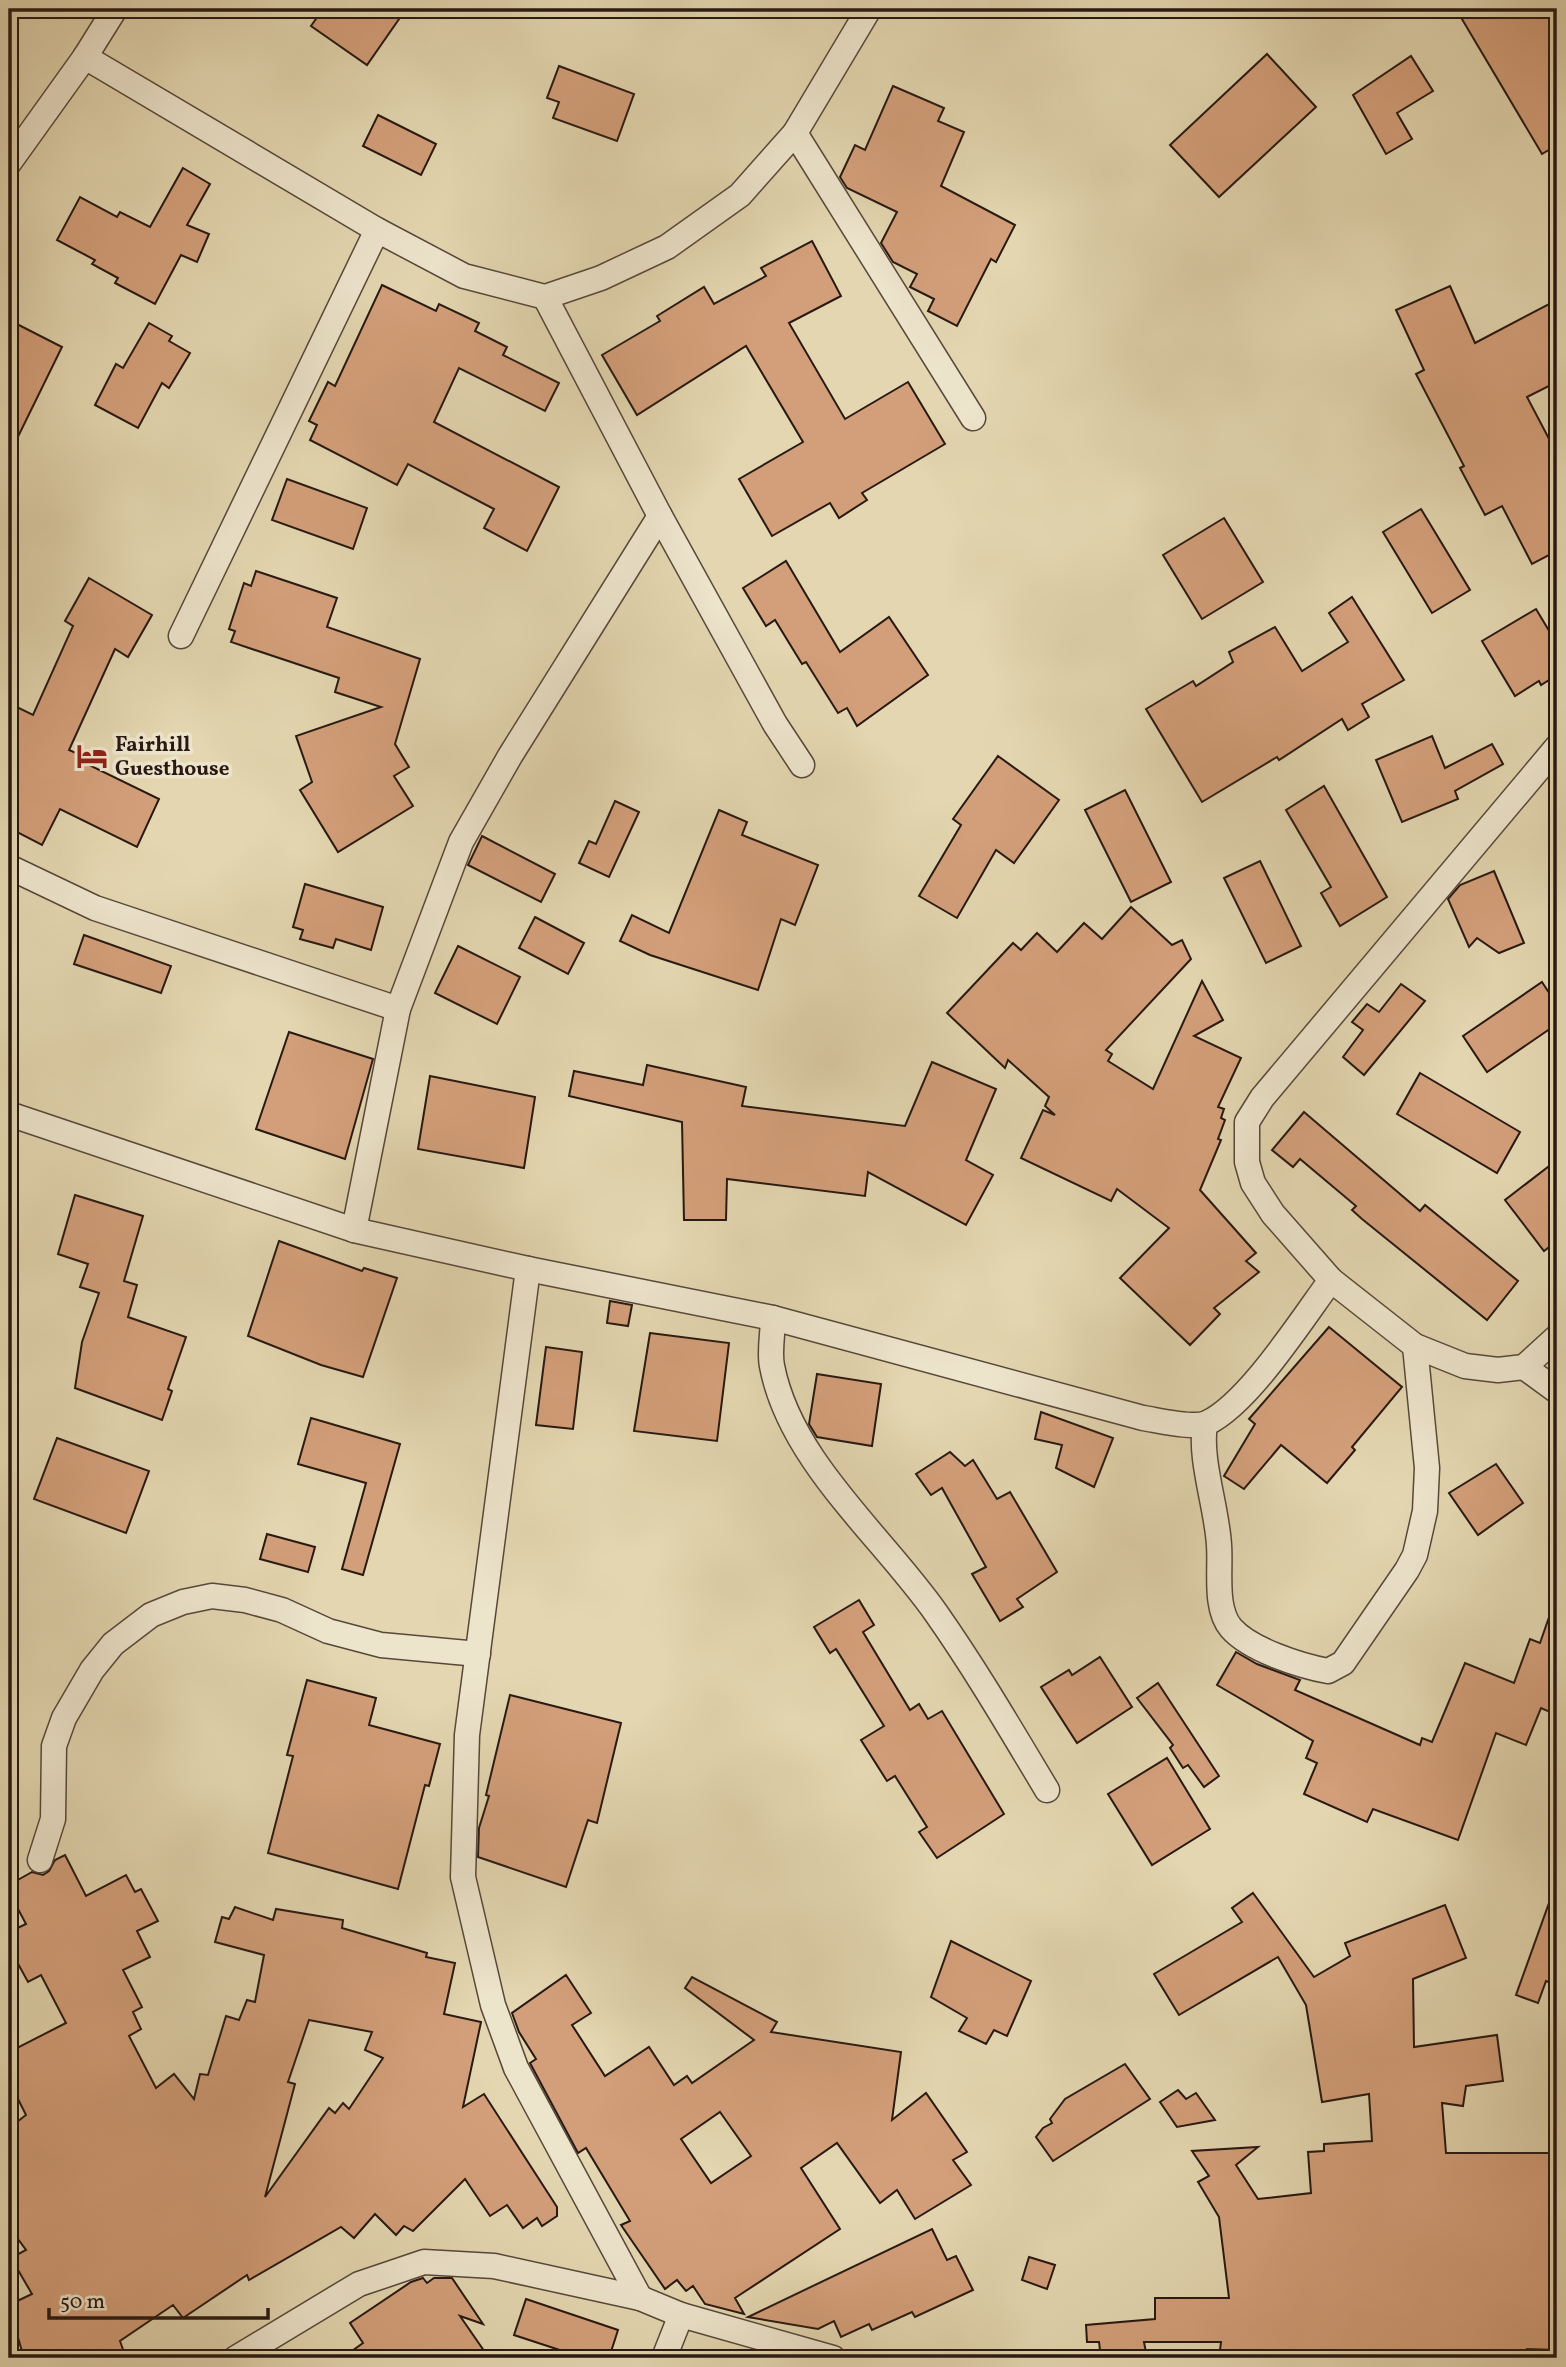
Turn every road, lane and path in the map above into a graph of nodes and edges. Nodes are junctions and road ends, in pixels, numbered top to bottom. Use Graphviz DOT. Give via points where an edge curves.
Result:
graph roads {
  1 [pos="115,9"];
  2 [pos="869,9"];
  3 [pos="85,57"];
  4 [pos="795,133"];
  5 [pos="9,163"];
  6 [pos="377,230"];
  7 [pos="545,297"];
  8 [pos="973,418"];
  9 [pos="660,516"];
  10 [pos="181,636"];
  11 [pos="1557,747"];
  12 [pos="802,765"];
  13 [pos="9,867"];
  14 [pos="398,1009"];
  15 [pos="9,1114"];
  16 [pos="354,1230"];
  17 [pos="528,1269"];
  18 [pos="1331,1280"];
  19 [pos="773,1318"];
  20 [pos="1557,1337"];
  21 [pos="1415,1346"];
  22 [pos="1524,1367"];
  23 [pos="1557,1391"];
  24 [pos="1205,1424"];
  25 [pos="478,1654"];
  26 [pos="1047,1790"];
  27 [pos="40,1860"];
  28 [pos="640,2298"];
  29 [pos="681,2315"];
  30 [pos="236,2358"];
  31 [pos="664,2358"];
  32 [pos="833,2358"];
  1 -- 3 [label="street"];
  2 -- 4 [label="street"];
  3 -- 5 [label="street"];
  3 -- 6 [label="street"];
  4 -- 7 [label="street" via="740,195 667,247 601,278"];
  4 -- 8 [label="street"];
  6 -- 7 [label="street" via="464,276"];
  6 -- 10 [label="street"];
  7 -- 9 [label="street"];
  9 -- 12 [label="street"];
  9 -- 14 [label="street" via="461,842"];
  11 -- 18 [label="street" via="1262,1098 1247,1122 1247,1162 1253,1183 1273,1214"];
  13 -- 14 [label="street" via="95,908"];
  14 -- 16 [label="street"];
  15 -- 16 [label="street"];
  16 -- 17 [label="street"];
  17 -- 19 [label="street"];
  17 -- 25 [label="street"];
  18 -- 21 [label="street"];
  18 -- 24 [label="street" via="1257,1378"];
  19 -- 24 [label="street" via="1143,1418"];
  19 -- 26 [label="street" via="772,1364 801,1438 934,1611"];
  20 -- 22 [label="street"];
  21 -- 22 [label="street" via="1465,1366"];
  21 -- 24 [label="street" via="1427,1468 1425,1511 1415,1555 1343,1662 1328,1671 1281,1657 1231,1628 1221,1605 1217,1517 1203,1437"];
  22 -- 23 [label="street"];
  25 -- 27 [label="street" via="381,1645 234,1598 202,1598 151,1615 113,1644 64,1718 54,1746 53,1819"];
  25 -- 28 [label="street" via="467,1735 463,1877 493,2005 516,2068"];
  28 -- 29 [label="street"];
  28 -- 30 [label="street" via="494,2266 424,2262 359,2284"];
  29 -- 31 [label="street"];
  29 -- 32 [label="street"];
}
